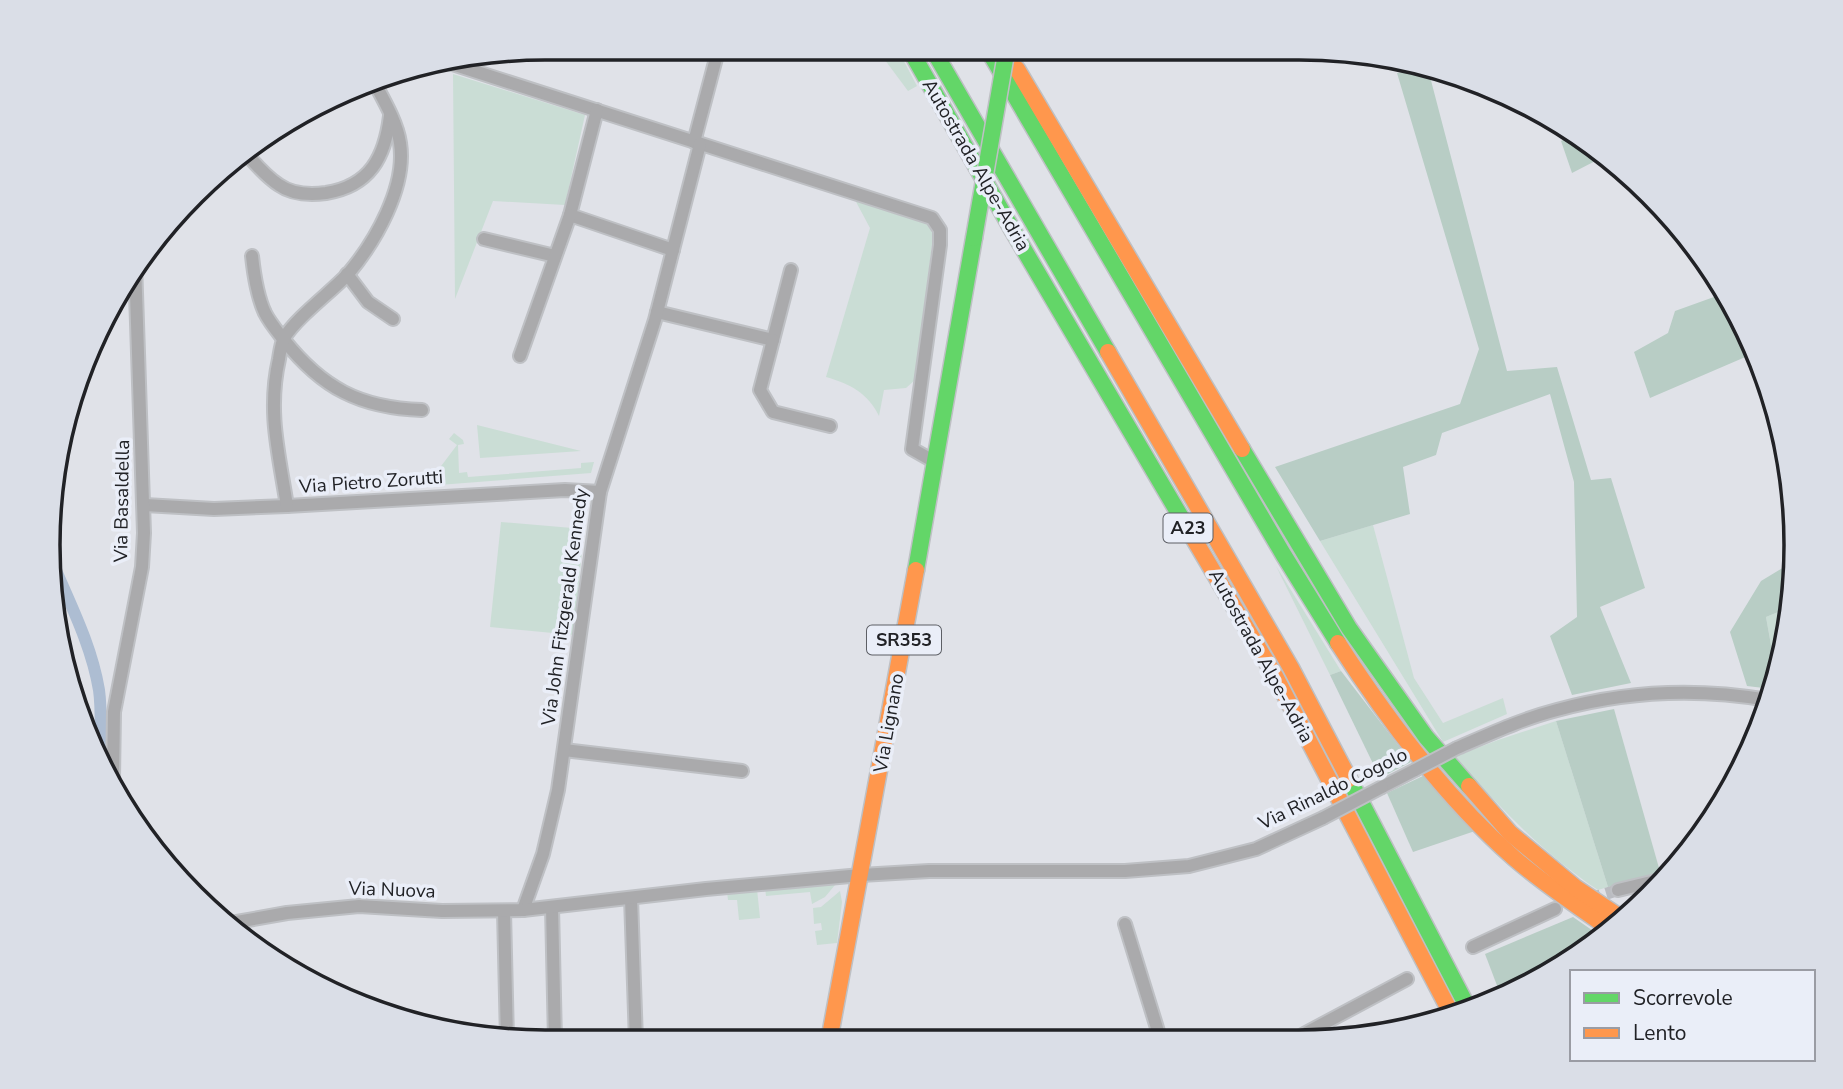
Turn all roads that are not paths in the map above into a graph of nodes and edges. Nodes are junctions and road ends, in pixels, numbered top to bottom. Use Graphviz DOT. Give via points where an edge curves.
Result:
graph roads {
  1 [pos="716,60"];
  2 [pos="916,60"];
  3 [pos="939,60"];
  4 [pos="994,60"];
  5 [pos="1004,60"];
  6 [pos="1013,60"];
  7 [pos="462,67"];
  8 [pos="377,89"];
  9 [pos="597,110"];
  10 [pos="390,116"];
  11 [pos="697,143"];
  12 [pos="251,159"];
  13 [pos="570,215"];
  14 [pos="484,239"];
  15 [pos="673,250"];
  16 [pos="252,256"];
  17 [pos="555,256"];
  18 [pos="791,270"];
  19 [pos="348,274"];
  20 [pos="136,283"];
  21 [pos="657,312"];
  22 [pos="393,318"];
  23 [pos="284,339"];
  24 [pos="773,340"];
  25 [pos="520,356"];
  26 [pos="422,410"];
  27 [pos="830,426"];
  28 [pos="935,462"];
  29 [pos="600,492"];
  30 [pos="145,505"];
  31 [pos="287,506"];
  32 [pos="1758,698"];
  33 [pos="564,750"];
  34 [pos="113,765"];
  35 [pos="742,771"];
  36 [pos="861,875"];
  37 [pos="1644,884"];
  38 [pos="1618,890"];
  39 [pos="631,898"];
  40 [pos="552,907"];
  41 [pos="1555,909"];
  42 [pos="523,910"];
  43 [pos="504,911"];
  44 [pos="1613,913"];
  45 [pos="240,921"];
  46 [pos="1601,923"];
  47 [pos="1125,924"];
  48 [pos="1430,933"];
  49 [pos="1415,941"];
  50 [pos="1473,947"];
  51 [pos="1407,979"];
  52 [pos="1474,997"];
  53 [pos="1464,1000"];
  54 [pos="1447,1006"];
  55 [pos="1439,1008"];
  56 [pos="507,1027"];
  57 [pos="1313,1029"];
  58 [pos="555,1030"];
  59 [pos="636,1030"];
  60 [pos="831,1030"];
  61 [pos="1158,1030"];
  1 -- 11 [label="street, Via John Fitzgerald Kennedy"];
  2 -- 49 [label="main road, Autostrada Alpe-Adria / A23" via="1275,676"];
  3 -- 48 [label="main road, Autostrada Alpe-Adria / A23" via="1291,667"];
  4 -- 46 [label="main road" via="1290,567 1348,658 1411,746 1504,849"];
  5 -- 28 [label="main road, Via Lignano / SR353, bridge"];
  6 -- 44 [label="main road" via="1349,628 1419,727 1510,833"];
  7 -- 9 [label="street"];
  8 -- 10 [label="street"];
  9 -- 11 [label="street"];
  9 -- 13 [label="street"];
  10 -- 12 [label="street" via="387,141 377,161 353,186 296,193 280,186"];
  10 -- 19 [label="street" via="401,145 395,190 377,233"];
  11 -- 15 [label="street, Via John Fitzgerald Kennedy"];
  11 -- 28 [label="street" via="925,215 937,224 940,245 912,449"];
  13 -- 15 [label="street"];
  13 -- 17 [label="street"];
  14 -- 17 [label="street"];
  15 -- 21 [label="street, Via John Fitzgerald Kennedy"];
  16 -- 23 [label="street" via="260,299"];
  17 -- 25 [label="street"];
  18 -- 24 [label="street"];
  19 -- 22 [label="street" via="368,302"];
  19 -- 23 [label="street"];
  20 -- 30 [label="street, Via Basaldella"];
  21 -- 24 [label="street"];
  21 -- 29 [label="street, Via John Fitzgerald Kennedy"];
  23 -- 26 [label="street" via="317,377 337,389 382,406"];
  23 -- 31 [label="street" via="272,415"];
  24 -- 27 [label="street" via="760,390 773,412"];
  28 -- 36 [label="main road, Via Lignano / SR353"];
  29 -- 31 [label="street, Via Pietro Zorutti" via="565,490"];
  29 -- 33 [label="street, Via John Fitzgerald Kennedy"];
  30 -- 31 [label="street, Via Pietro Zorutti" via="214,509"];
  30 -- 34 [label="street, Via Basaldella" via="142,567 114,712"];
  32 -- 36 [label="street, Via Rinaldo Cogolo, bridge" via="1684,692 1558,709 1457,748 1256,849 1189,866"];
  33 -- 35 [label="street"];
  33 -- 42 [label="street, Via John Fitzgerald Kennedy" via="543,854"];
  36 -- 39 [label="street, Via Nuova"];
  36 -- 60 [label="main road, Via Lignano / SR353"];
  37 -- 38 [label="street"];
  39 -- 40 [label="street, Via Nuova"];
  39 -- 59 [label="street"];
  40 -- 42 [label="street, Via Nuova"];
  40 -- 58 [label="street"];
  41 -- 50 [label="street"];
  42 -- 43 [label="street, Via Nuova"];
  43 -- 45 [label="street, Via Nuova" via="359,906"];
  43 -- 56 [label="street"];
  47 -- 61 [label="street"];
  48 -- 52 [label="main road, A23"];
  48 -- 53 [label="main road, Autostrada Alpe-Adria / A23"];
  49 -- 54 [label="main road, Autostrada Alpe-Adria / A23"];
  49 -- 55 [label="main road, A23"];
  51 -- 57 [label="street"];
}
